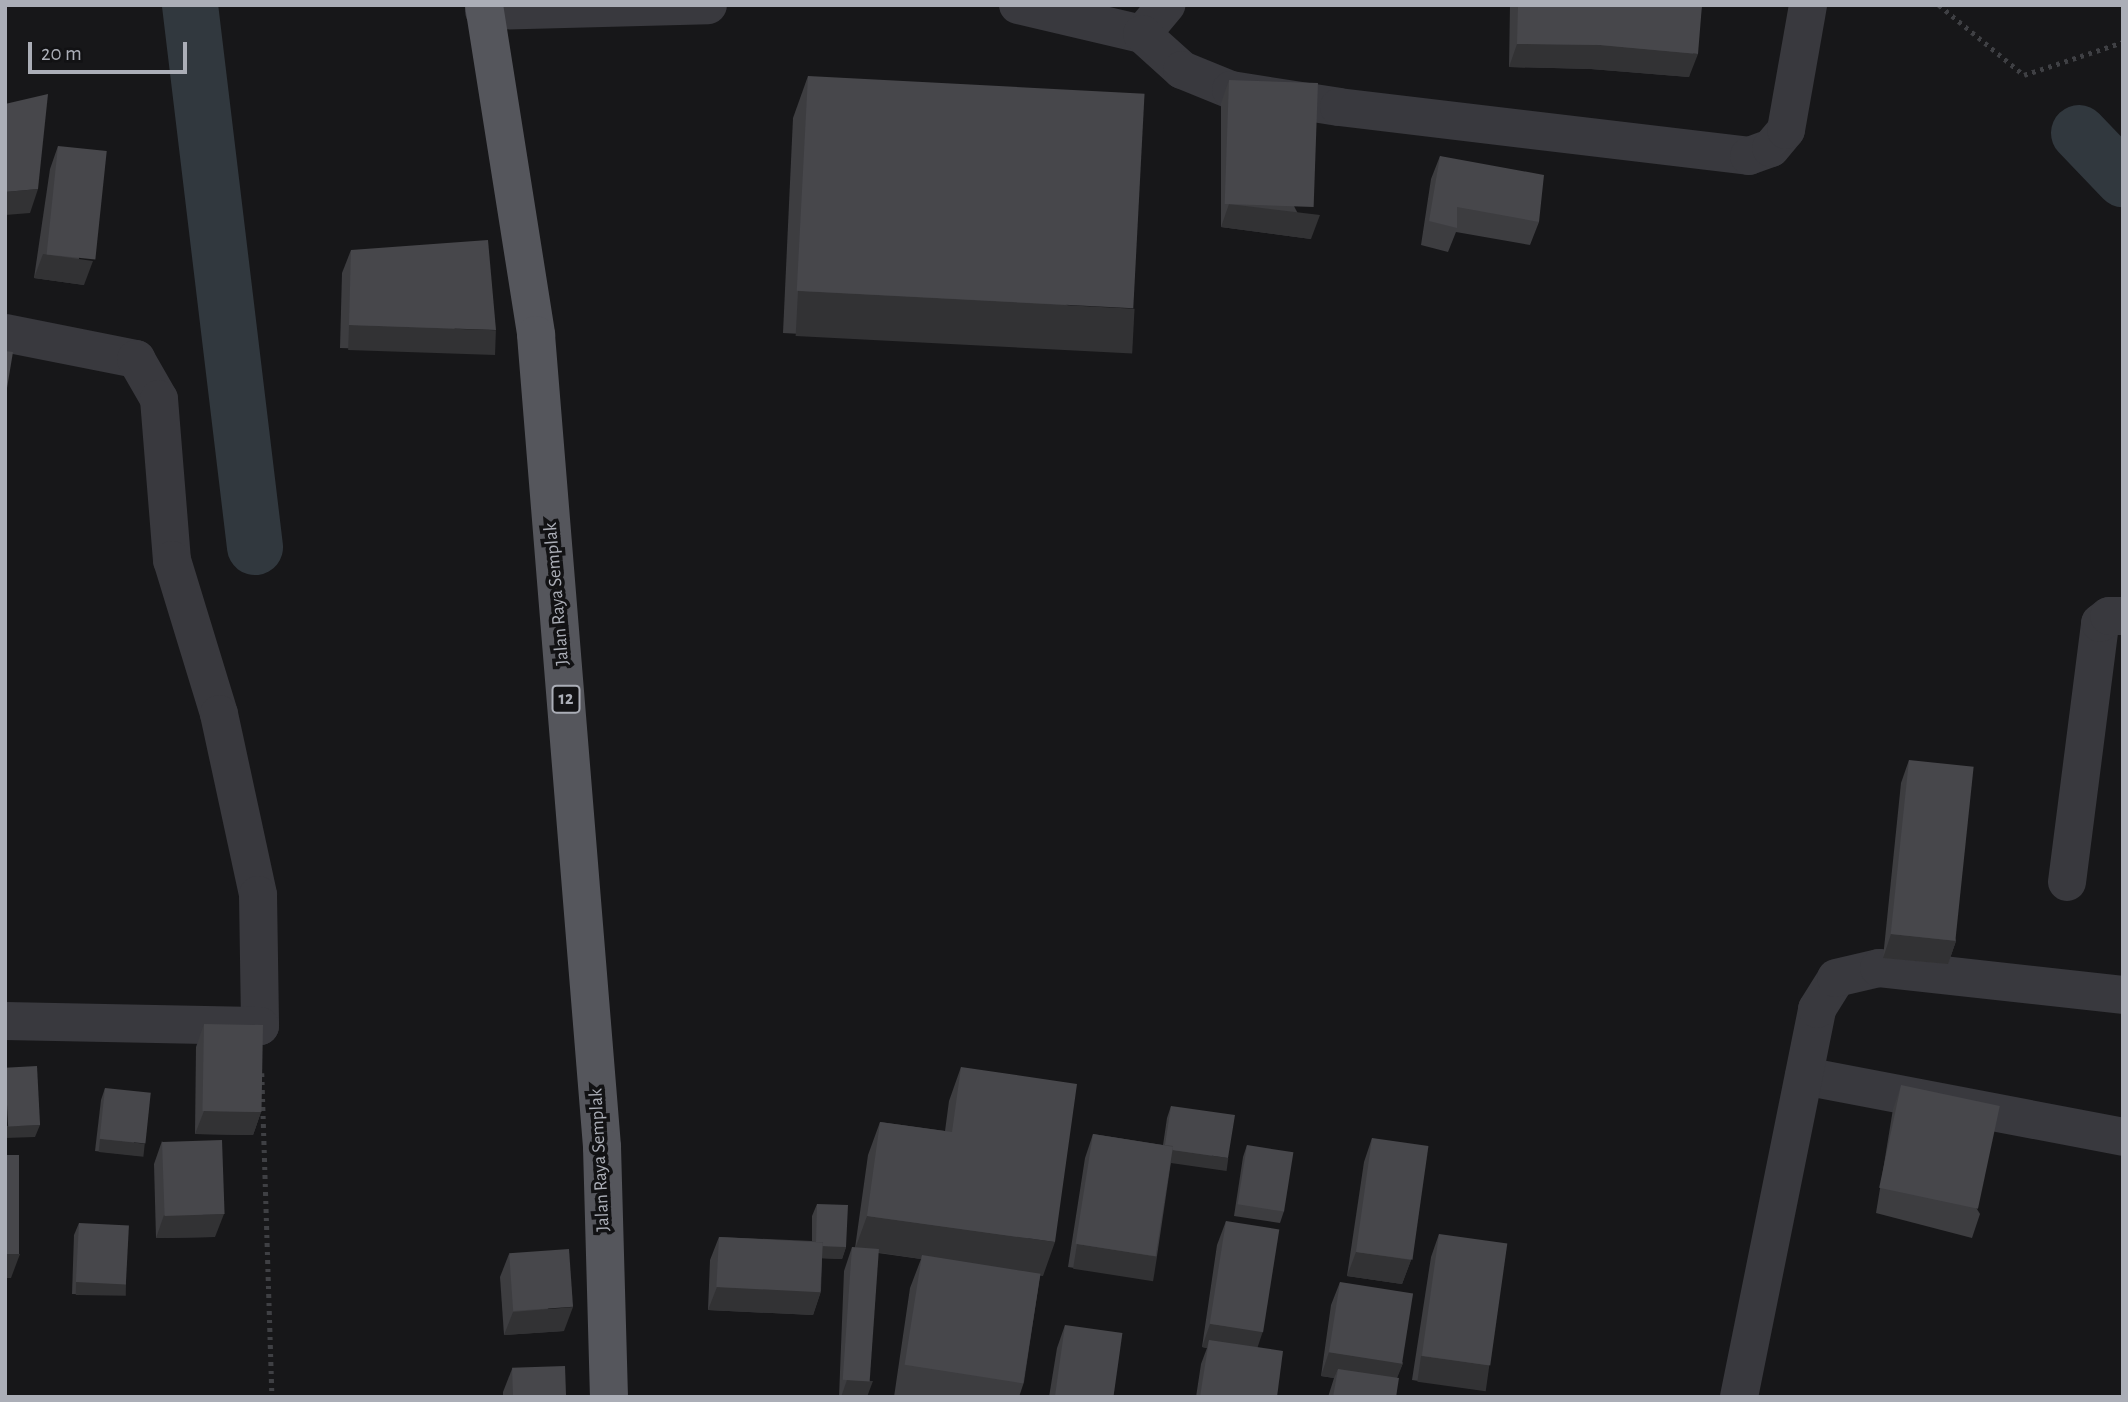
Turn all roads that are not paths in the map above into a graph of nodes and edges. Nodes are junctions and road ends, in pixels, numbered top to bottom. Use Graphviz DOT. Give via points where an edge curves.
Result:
graph roads {
  1 [pos="708,5"];
  2 [pos="1018,5"];
  3 [pos="1166,5"];
  4 [pos="1808,5"];
  5 [pos="484,8"];
  6 [pos="1142,34"];
  7 [pos="5,333"];
  8 [pos="2123,616"];
  9 [pos="2067,882"];
  10 [pos="2123,995"];
  11 [pos="5,1021"];
  12 [pos="1804,1076"];
  13 [pos="2123,1137"];
  14 [pos="609,1397"];
  15 [pos="1739,1397"];
  1 -- 5 [label="street"];
  2 -- 6 [label="street"];
  3 -- 6 [label="street"];
  4 -- 6 [label="street" via="1786,130 1771,148 1749,156 1231,90 1182,70"];
  5 -- 14 [label="main road, Jalan Raya Semplak / 12" via="536,335 602,1147"];
  7 -- 11 [label="street" via="136,359 159,399 172,560 219,714 258,895 260,1026"];
  8 -- 9 [label="street" via="2109,616 2099,624"];
  10 -- 12 [label="street" via="1880,968 1836,978 1817,1009"];
  12 -- 13 [label="street"];
  12 -- 15 [label="street"];
}
